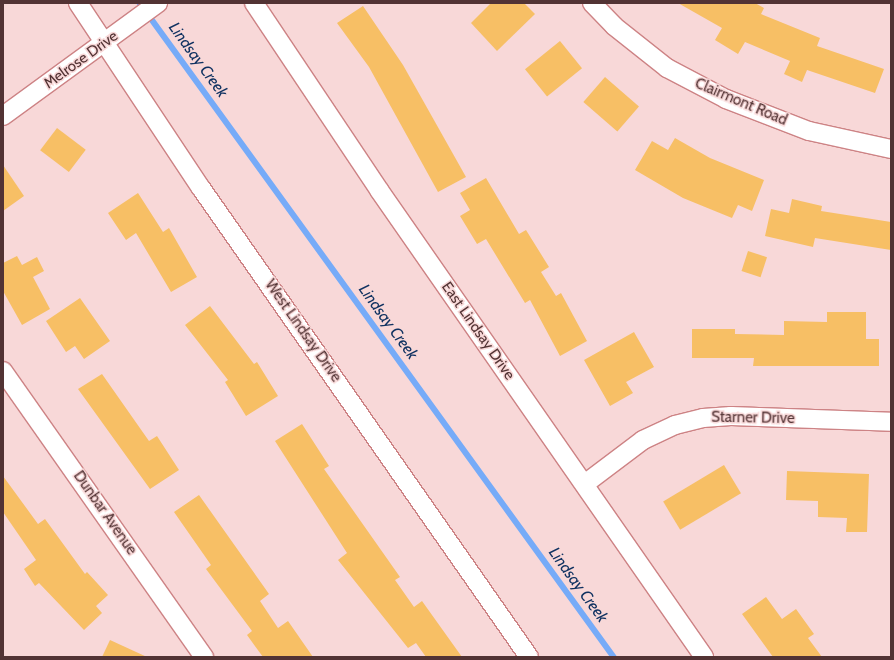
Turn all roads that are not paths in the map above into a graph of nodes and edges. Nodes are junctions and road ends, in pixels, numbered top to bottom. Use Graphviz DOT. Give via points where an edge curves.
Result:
graph roads {
  1 [pos="78,3"];
  2 [pos="158,3"];
  3 [pos="254,3"];
  4 [pos="592,3"];
  5 [pos="105,42"];
  6 [pos="3,116"];
  7 [pos="891,150"];
  8 [pos="3,371"];
  9 [pos="891,422"];
  10 [pos="586,483"];
  11 [pos="204,657"];
  12 [pos="529,657"];
  13 [pos="704,657"];
  1 -- 5 [label="street, West Lindsay Drive"];
  2 -- 5 [label="street, Melrose Drive"];
  3 -- 10 [label="street, East Lindsay Drive" via="384,196"];
  4 -- 7 [label="street, Clairmont Road" via="614,26 667,68 726,99 809,131"];
  5 -- 6 [label="street, Melrose Drive"];
  5 -- 12 [label="street, West Lindsay Drive" via="202,188"];
  8 -- 11 [label="street, Dunbar Avenue"];
  9 -- 10 [label="street, Starner Drive" via="731,416 703,418 675,425 643,440"];
  10 -- 13 [label="street, East Lindsay Drive"];
}
